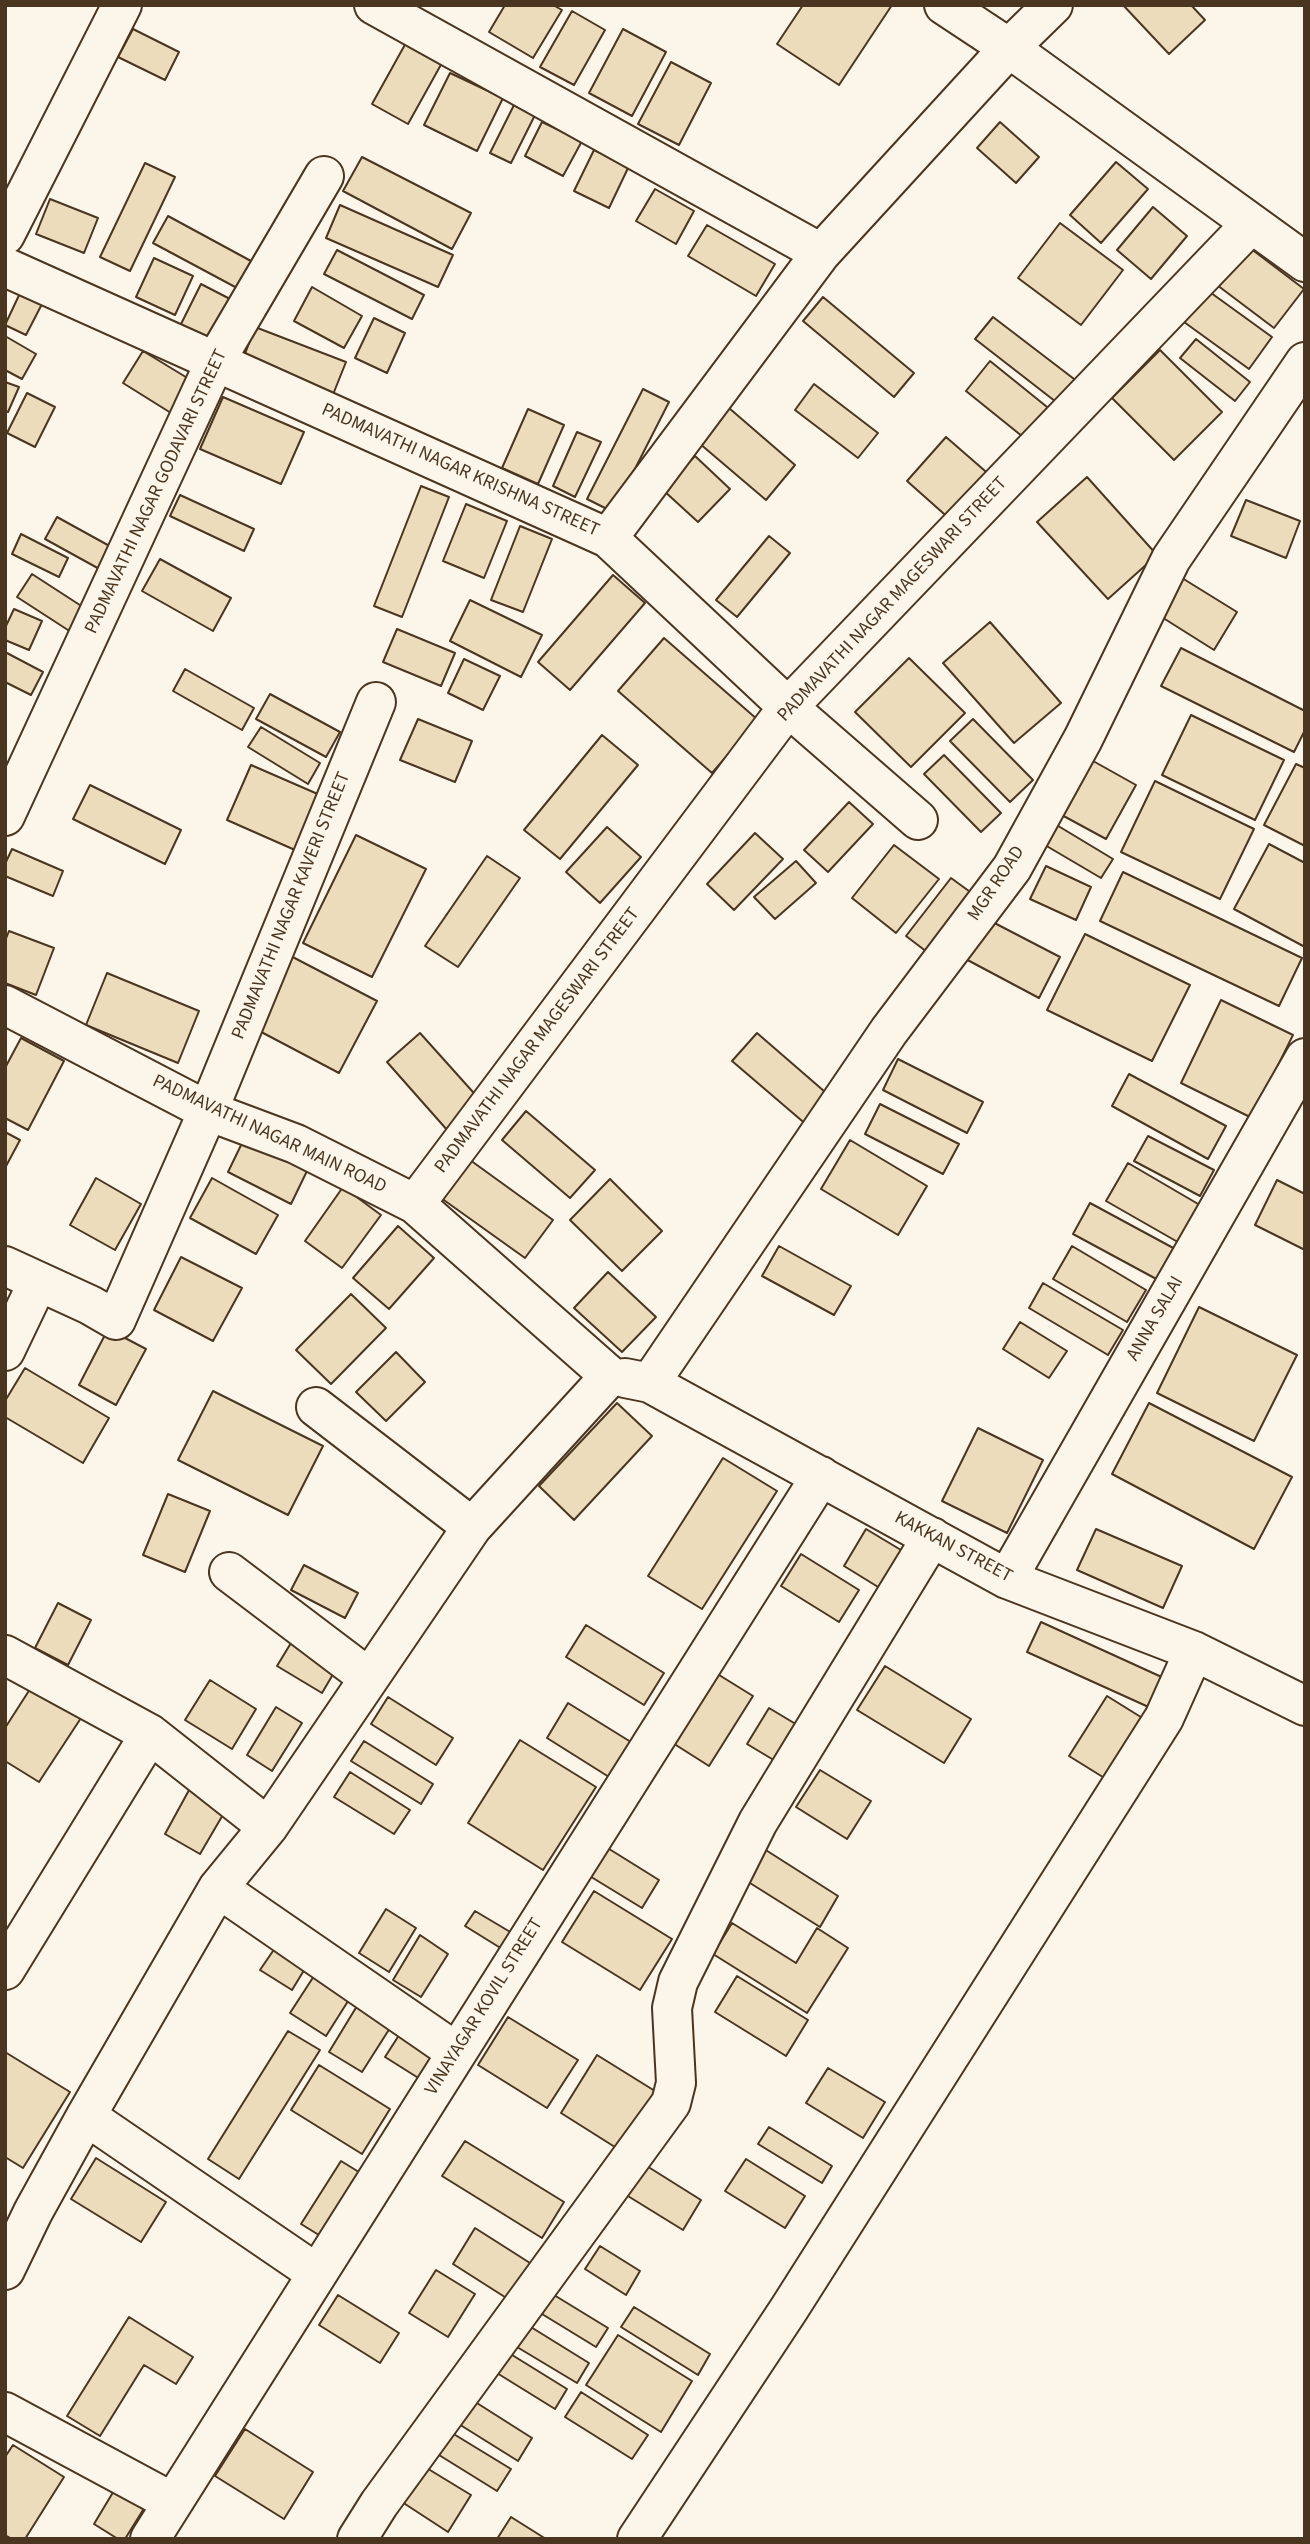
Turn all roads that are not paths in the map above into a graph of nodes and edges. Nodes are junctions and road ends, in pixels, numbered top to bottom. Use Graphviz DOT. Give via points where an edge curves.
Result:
graph roads {
  1 [pos="122,5"];
  2 [pos="374,5"];
  3 [pos="944,5"];
  4 [pos="1053,5"];
  5 [pos="1009,48"];
  6 [pos="324,176"];
  7 [pos="1251,224"];
  8 [pos="5,235"];
  9 [pos="821,253"];
  10 [pos="1305,262"];
  11 [pos="5,267"];
  12 [pos="216,360"];
  13 [pos="1305,362"];
  14 [pos="608,538"];
  15 [pos="376,702"];
  16 [pos="788,707"];
  17 [pos="5,816"];
  18 [pos="918,821"];
  19 [pos="5,1005"];
  20 [pos="1305,1058"];
  21 [pos="208,1111"];
  22 [pos="415,1204"];
  23 [pos="21,1274"];
  24 [pos="5,1351"];
  25 [pos="610,1376"];
  26 [pos="650,1383"];
  27 [pos="316,1408"];
  28 [pos="821,1476"];
  29 [pos="472,1527"];
  30 [pos="932,1537"];
  31 [pos="229,1572"];
  32 [pos="1007,1579"];
  33 [pos="1194,1651"];
  34 [pos="5,1655"];
  35 [pos="369,1678"];
  36 [pos="1305,1706"];
  37 [pos="150,1734"];
  38 [pos="268,1828"];
  39 [pos="218,1888"];
  40 [pos="5,1970"];
  41 [pos="456,2052"];
  42 [pos="86,2116"];
  43 [pos="19,2202"];
  44 [pos="5,2270"];
  45 [pos="316,2273"];
  46 [pos="5,2412"];
  47 [pos="172,2502"];
  48 [pos="150,2539"];
  49 [pos="357,2539"];
  50 [pos="637,2539"];
  1 -- 8 [label="street"];
  2 -- 9 [label="street"];
  3 -- 5 [label="street"];
  4 -- 5 [label="street"];
  5 -- 7 [label="street"];
  5 -- 9 [label="street"];
  6 -- 12 [label="street, PADMAVATHI NAGAR GODAVARI STREET"];
  7 -- 10 [label="street"];
  7 -- 16 [label="street, PADMAVATHI NAGAR MAGESWARI STREET"];
  9 -- 14 [label="street"];
  11 -- 12 [label="street, PADMAVATHI NAGAR KRISHNA STREET"];
  12 -- 14 [label="street, PADMAVATHI NAGAR KRISHNA STREET"];
  12 -- 17 [label="street, PADMAVATHI NAGAR GODAVARI STREET"];
  13 -- 26 [label="street, MGR ROAD" via="1171,559 1083,739 1012,868 889,1031"];
  14 -- 16 [label="street, PADMAVATHI NAGAR KRISHNA STREET"];
  15 -- 21 [label="street, PADMAVATHI NAGAR KAVERI STREET"];
  16 -- 18 [label="street, PADMAVATHI NAGAR KRISHNA STREET"];
  16 -- 22 [label="street, PADMAVATHI NAGAR MAGESWARI STREET"];
  19 -- 21 [label="street, PADMAVATHI NAGAR MAIN ROAD"];
  20 -- 32 [label="street, ANNA SALAI"];
  21 -- 22 [label="street, PADMAVATHI NAGAR MAIN ROAD" via="296,1144"];
  21 -- 23 [label="street, PADMAVATHI NAGAR KAVERI STREET" via="116,1320"];
  22 -- 25 [label="street, PADMAVATHI NAGAR MAIN ROAD"];
  23 -- 24 [label="street"];
  25 -- 26 [label="street, KAKKAN STREET"];
  25 -- 29 [label="street"];
  26 -- 28 [label="street, KAKKAN STREET"];
  27 -- 29 [label="street"];
  28 -- 30 [label="street, KAKKAN STREET"];
  28 -- 41 [label="street, VINAYAGAR KOVIL STREET"];
  29 -- 35 [label="street"];
  30 -- 32 [label="street, KAKKAN STREET"];
  30 -- 49 [label="street" via="758,1822 678,1982 672,2008 676,2082 671,2104"];
  31 -- 35 [label="street"];
  32 -- 33 [label="street, KAKKAN STREET"];
  33 -- 36 [label="street, KAKKAN STREET"];
  33 -- 50 [label="street" via="1164,1718 789,2309"];
  34 -- 37 [label="street"];
  35 -- 38 [label="street"];
  37 -- 38 [label="street"];
  37 -- 40 [label="street"];
  38 -- 39 [label="street"];
  39 -- 41 [label="street"];
  39 -- 42 [label="street"];
  41 -- 45 [label="street, VINAYAGAR KOVIL STREET"];
  42 -- 43 [label="street"];
  42 -- 45 [label="street"];
  43 -- 44 [label="street"];
  45 -- 47 [label="street, VINAYAGAR KOVIL STREET"];
  46 -- 47 [label="street"];
  47 -- 48 [label="street, VINAYAGAR KOVIL STREET"];
}
